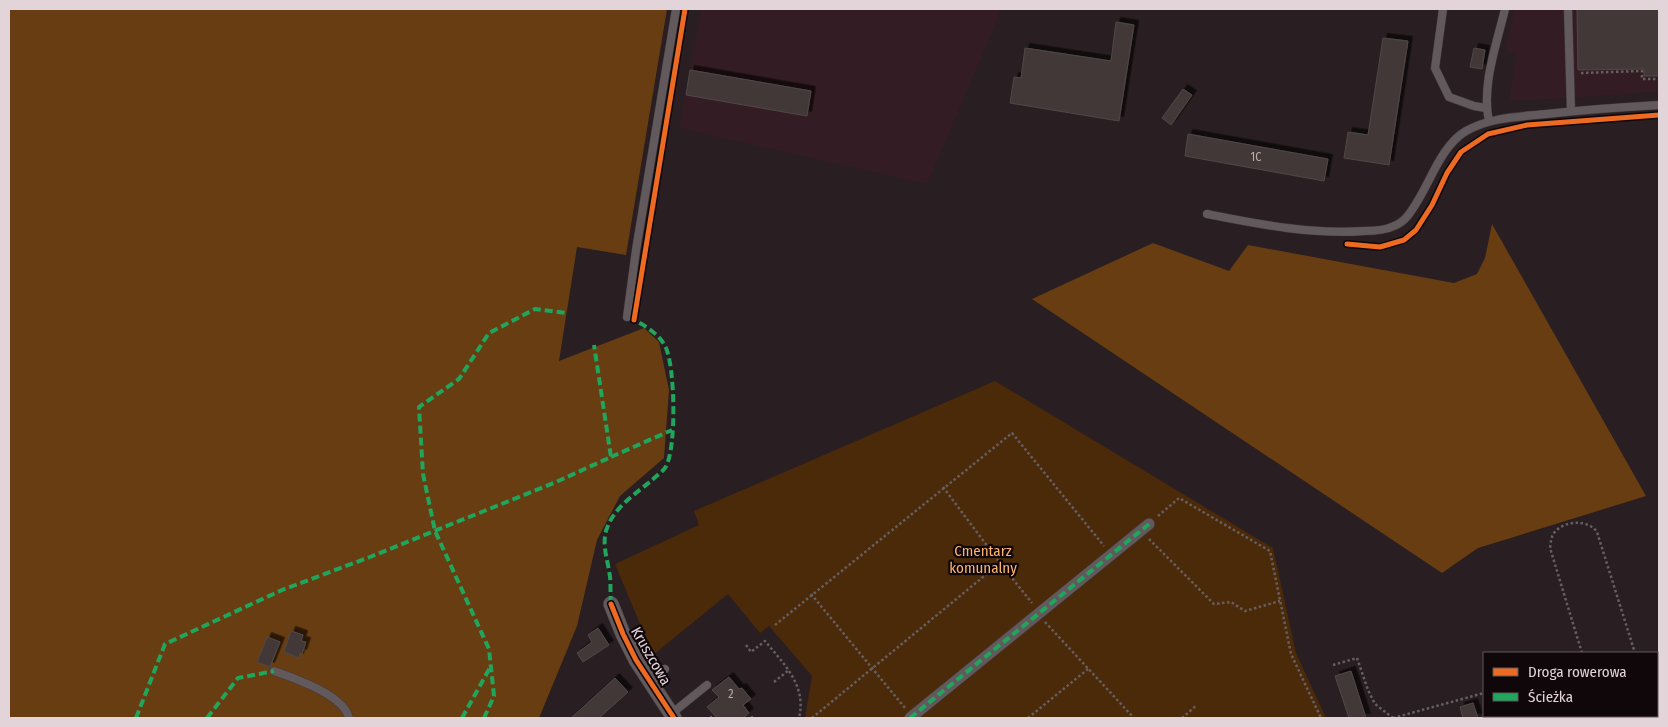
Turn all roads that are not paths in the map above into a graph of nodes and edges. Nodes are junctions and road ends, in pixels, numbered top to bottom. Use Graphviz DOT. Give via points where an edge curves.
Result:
graph roads {
  1 [pos="676,9"];
  2 [pos="1443,9"];
  3 [pos="1505,9"];
  4 [pos="1568,9"];
  5 [pos="1659,105"];
  6 [pos="1486,108"];
  7 [pos="1571,111"];
  8 [pos="1489,120"];
  9 [pos="1207,214"];
  10 [pos="627,317"];
  11 [pos="1145,528"];
  12 [pos="611,604"];
  13 [pos="665,669"];
  14 [pos="274,671"];
  15 [pos="651,682"];
  16 [pos="707,685"];
  17 [pos="672,716"];
  18 [pos="912,717"];
  19 [pos="348,718"];
  1 -- 10 [label="lane"];
  2 -- 6 [label="lane" via="1435,68 1449,97"];
  3 -- 6 [label="lane" via="1490,73"];
  4 -- 7 [label="lane"];
  5 -- 7 [label="lane"];
  6 -- 8 [label="lane"];
  7 -- 8 [label="lane"];
  8 -- 9 [label="lane" via="1464,132 1446,150 1418,202 1394,227 1346,233 1265,226"];
  11 -- 18 [label="street"];
  12 -- 15 [label="street, Kruszcowa" via="636,660"];
  13 -- 15 [label="lane"];
  14 -- 19 [label="lane" via="323,692 340,704"];
  15 -- 17 [label="street, Kruszcowa"];
  16 -- 17 [label="lane"];
}
